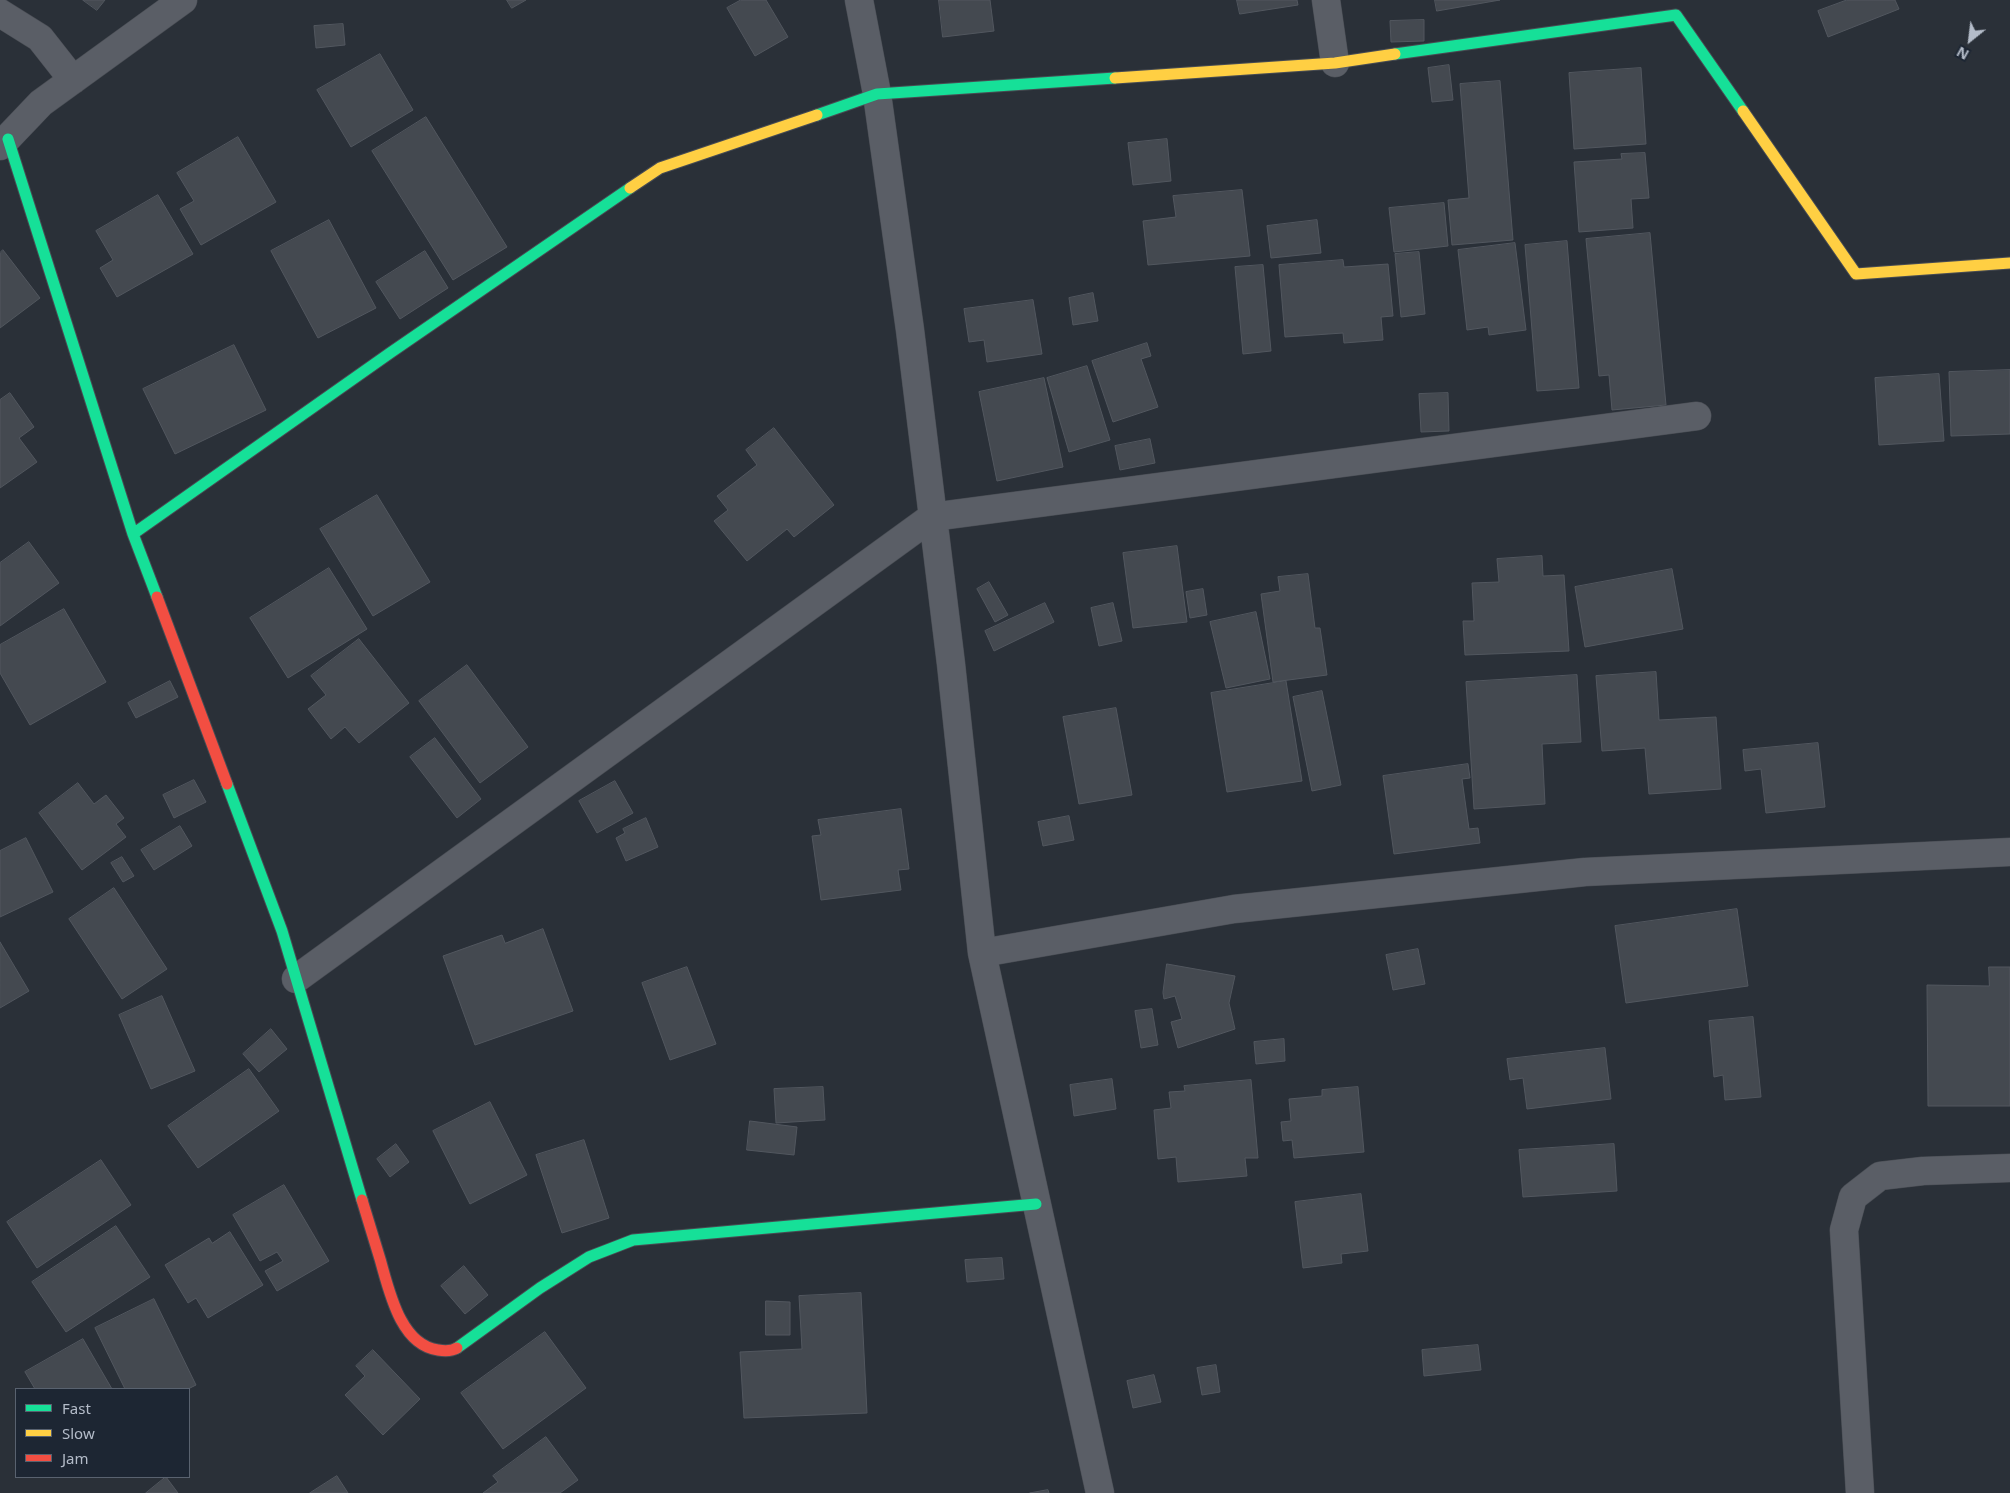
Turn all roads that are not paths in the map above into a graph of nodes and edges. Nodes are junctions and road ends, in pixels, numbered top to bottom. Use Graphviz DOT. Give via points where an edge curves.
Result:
graph roads {
  1 [pos="183,0"];
  2 [pos="859,0"];
  3 [pos="1326,0"];
  4 [pos="0,13"];
  5 [pos="1335,63"];
  6 [pos="73,80"];
  7 [pos="877,94"];
  8 [pos="4,143"];
  9 [pos="2010,263"];
  10 [pos="1697,416"];
  11 [pos="932,518"];
  12 [pos="134,534"];
  13 [pos="2010,852"];
  14 [pos="982,953"];
  15 [pos="296,979"];
  16 [pos="2010,1168"];
  17 [pos="1036,1204"];
  18 [pos="1100,1493"];
  19 [pos="1860,1493"];
  1 -- 6 [label="street"];
  2 -- 7 [label="street"];
  3 -- 5 [label="street"];
  4 -- 6 [label="street" via="40,38"];
  5 -- 7 [label="street"];
  5 -- 9 [label="street" via="1676,15 1856,274"];
  6 -- 8 [label="street" via="41,103"];
  7 -- 11 [label="street"];
  7 -- 12 [label="street" via="660,168 390,352"];
  8 -- 12 [label="street"];
  10 -- 11 [label="street"];
  11 -- 14 [label="street"];
  11 -- 15 [label="street"];
  12 -- 15 [label="street" via="282,931"];
  13 -- 14 [label="street" via="1585,872 1234,909"];
  14 -- 17 [label="street"];
  15 -- 17 [label="street" via="394,1307 413,1340 438,1352 454,1350 589,1257 633,1240"];
  16 -- 19 [label="street" via="1880,1176 1853,1197 1844,1230"];
  17 -- 18 [label="street"];
}
